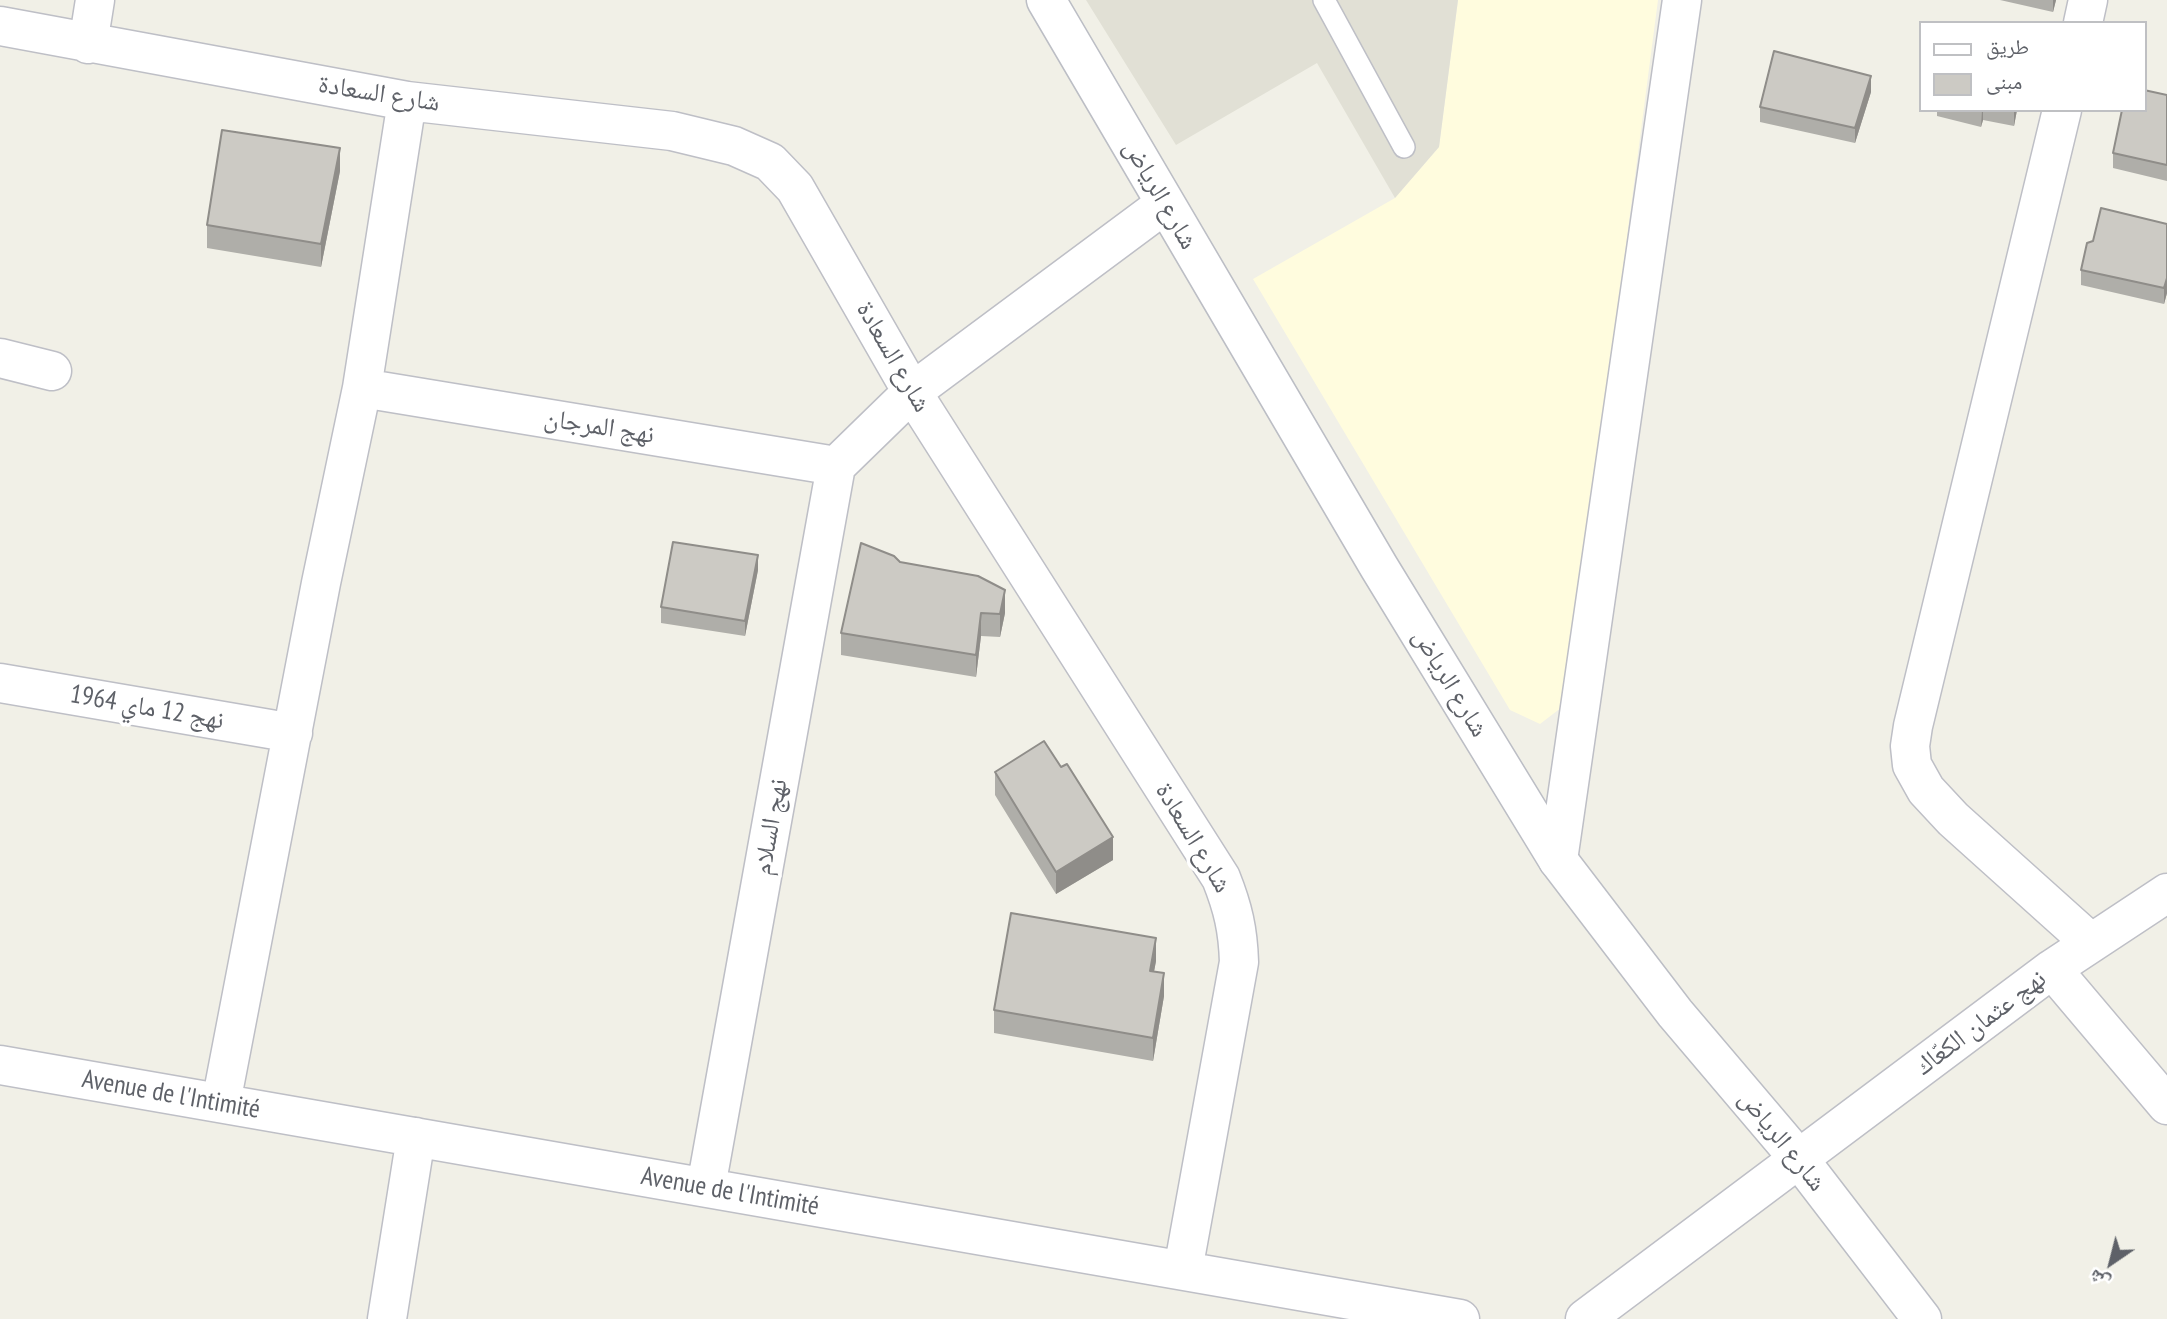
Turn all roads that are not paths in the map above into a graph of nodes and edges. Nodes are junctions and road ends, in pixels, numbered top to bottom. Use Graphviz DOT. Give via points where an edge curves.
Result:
graph roads {
  1 [pos="96,0"];
  2 [pos="1046,0"];
  3 [pos="1324,0"];
  4 [pos="1682,0"];
  5 [pos="2088,0"];
  6 [pos="2083,21"];
  7 [pos="0,26"];
  8 [pos="88,44"];
  9 [pos="407,101"];
  10 [pos="2062,112"];
  11 [pos="1404,147"];
  12 [pos="1165,204"];
  13 [pos="0,358"];
  14 [pos="52,371"];
  15 [pos="362,388"];
  16 [pos="912,392"];
  17 [pos="836,466"];
  18 [pos="0,683"];
  19 [pos="293,733"];
  20 [pos="1558,860"];
  21 [pos="2167,893"];
  22 [pos="2091,943"];
  23 [pos="2052,970"];
  24 [pos="0,1065"];
  25 [pos="221,1103"];
  26 [pos="2167,1105"];
  27 [pos="416,1137"];
  28 [pos="1799,1159"];
  29 [pos="706,1187"];
  30 [pos="1183,1270"];
  31 [pos="387,1319"];
  32 [pos="1460,1319"];
  33 [pos="1585,1319"];
  34 [pos="1922,1319"];
  1 -- 8 [label="street"];
  2 -- 12 [label="street, شارع الرياض"];
  3 -- 11 [label="lane"];
  4 -- 20 [label="street"];
  5 -- 6 [label="street"];
  7 -- 8 [label="street, شارع السعادة"];
  8 -- 9 [label="street, شارع السعادة"];
  9 -- 15 [label="street"];
  9 -- 16 [label="street, شارع السعادة" via="672,131 734,146 770,162 795,188"];
  10 -- 22 [label="street" via="1910,746 1912,765 1926,790"];
  12 -- 16 [label="street"];
  12 -- 20 [label="street, شارع الرياض"];
  13 -- 14 [label="street"];
  15 -- 17 [label="street, نهج المرجان"];
  15 -- 19 [label="street"];
  16 -- 17 [label="street"];
  16 -- 30 [label="street, شارع السعادة" via="1221,878 1231,905 1239,962"];
  17 -- 29 [label="street, نهج السلام"];
  18 -- 19 [label="street, نهج 12 ماي 1964"];
  19 -- 25 [label="street"];
  20 -- 28 [label="street, شارع الرياض" via="1675,1013"];
  21 -- 22 [label="street, نهج عثمان الكعّاك"];
  22 -- 23 [label="street, نهج عثمان الكعّاك"];
  23 -- 26 [label="street"];
  23 -- 28 [label="street, نهج عثمان الكعّاك"];
  24 -- 25 [label="street, Avenue de l'Intimité"];
  25 -- 27 [label="street, Avenue de l'Intimité"];
  27 -- 29 [label="street, Avenue de l'Intimité"];
  27 -- 31 [label="street"];
  28 -- 33 [label="street, نهج عثمان الكعّاك"];
  28 -- 34 [label="street, شارع الرياض"];
  29 -- 30 [label="street, Avenue de l'Intimité"];
  30 -- 32 [label="street, Avenue de l'Intimité"];
}
